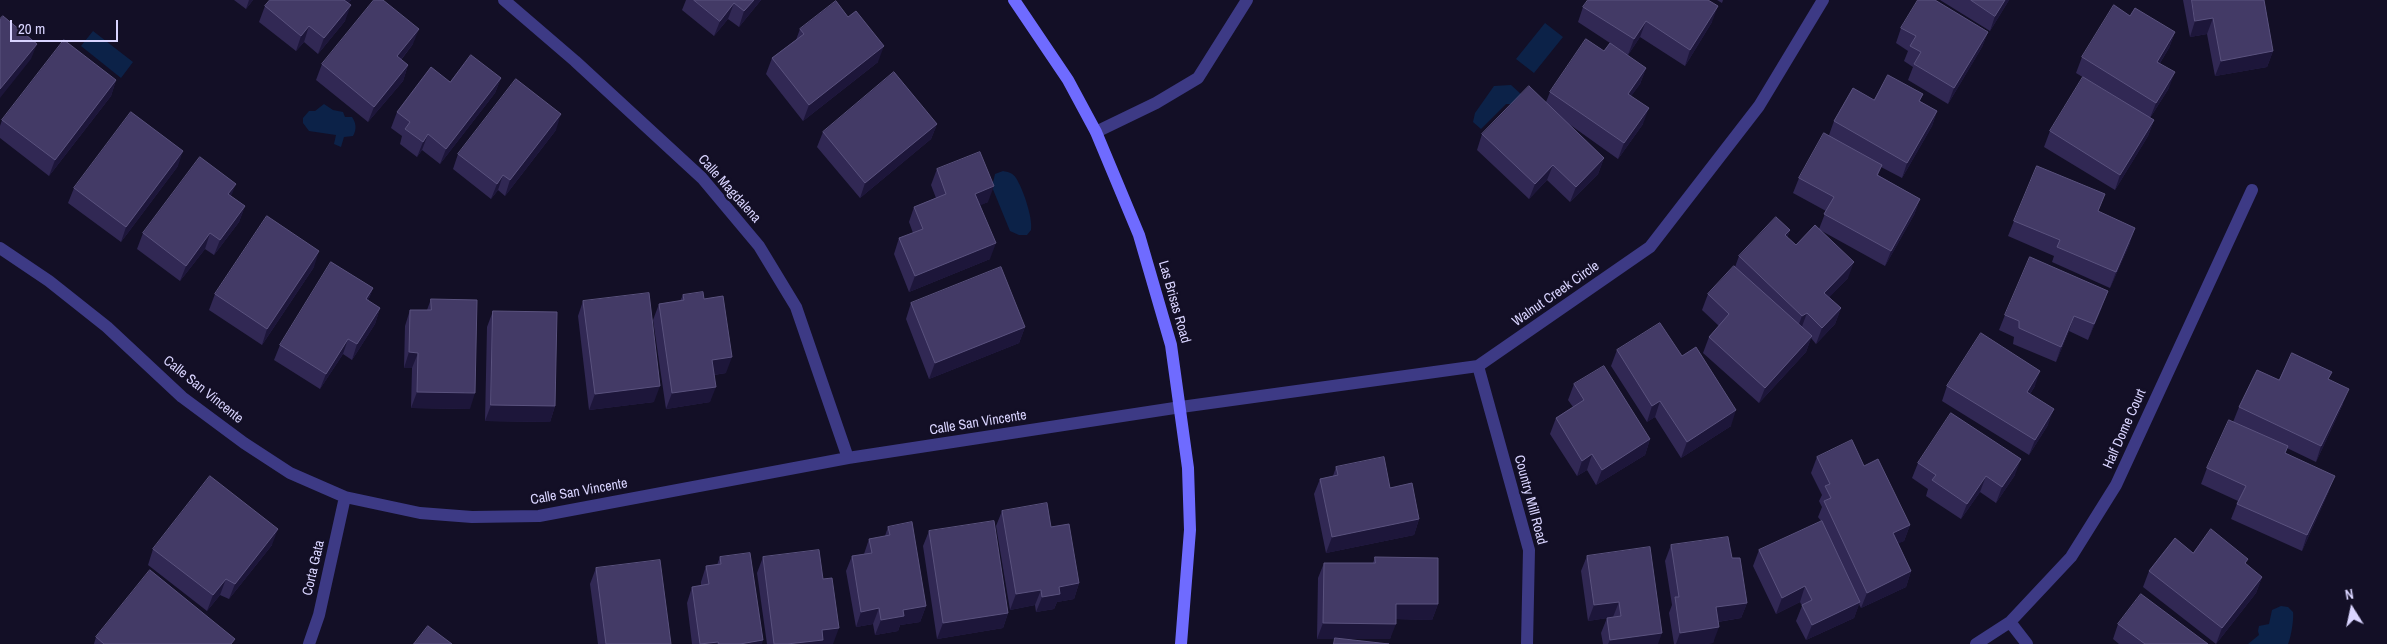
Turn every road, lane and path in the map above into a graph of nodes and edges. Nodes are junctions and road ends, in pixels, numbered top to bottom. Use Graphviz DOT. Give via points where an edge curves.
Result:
graph roads {
  1 [pos="504,0"];
  2 [pos="1014,0"];
  3 [pos="1247,0"];
  4 [pos="1823,0"];
  5 [pos="1096,132"];
  6 [pos="2252,190"];
  7 [pos="0,248"];
  8 [pos="1478,366"];
  9 [pos="1181,407"];
  10 [pos="848,458"];
  11 [pos="345,497"];
  12 [pos="2010,622"];
  13 [pos="309,644"];
  14 [pos="1181,644"];
  15 [pos="1527,644"];
  16 [pos="1976,644"];
  17 [pos="2027,644"];
  1 -- 10 [label="street, Calle Magdalena" via="702,178 759,246 796,307"];
  2 -- 5 [label="street, Las Brisas Road" via="1068,80"];
  3 -- 5 [label="street" via="1198,78"];
  4 -- 8 [label="street, Walnut Creek Circle" via="1759,106 1650,247"];
  5 -- 9 [label="street, Las Brisas Road" via="1140,235 1172,345"];
  6 -- 12 [label="street, Half Dome Court" via="2116,485 2071,557"];
  7 -- 11 [label="street, Calle San Vincente" via="49,281 107,327 182,397 244,443 290,473"];
  8 -- 9 [label="street, Walnut Creek Circle"];
  8 -- 15 [label="street, Country Mill Road" via="1529,550"];
  9 -- 10 [label="street, Calle San Vincente"];
  9 -- 14 [label="street, Las Brisas Road" via="1188,468 1190,530"];
  10 -- 11 [label="street, Calle San Vincente" via="539,516 472,517 420,513"];
  11 -- 13 [label="street, Corta Gata" via="319,615"];
  12 -- 16 [label="street, Half Dome Court"];
  12 -- 17 [label="street"];
}
